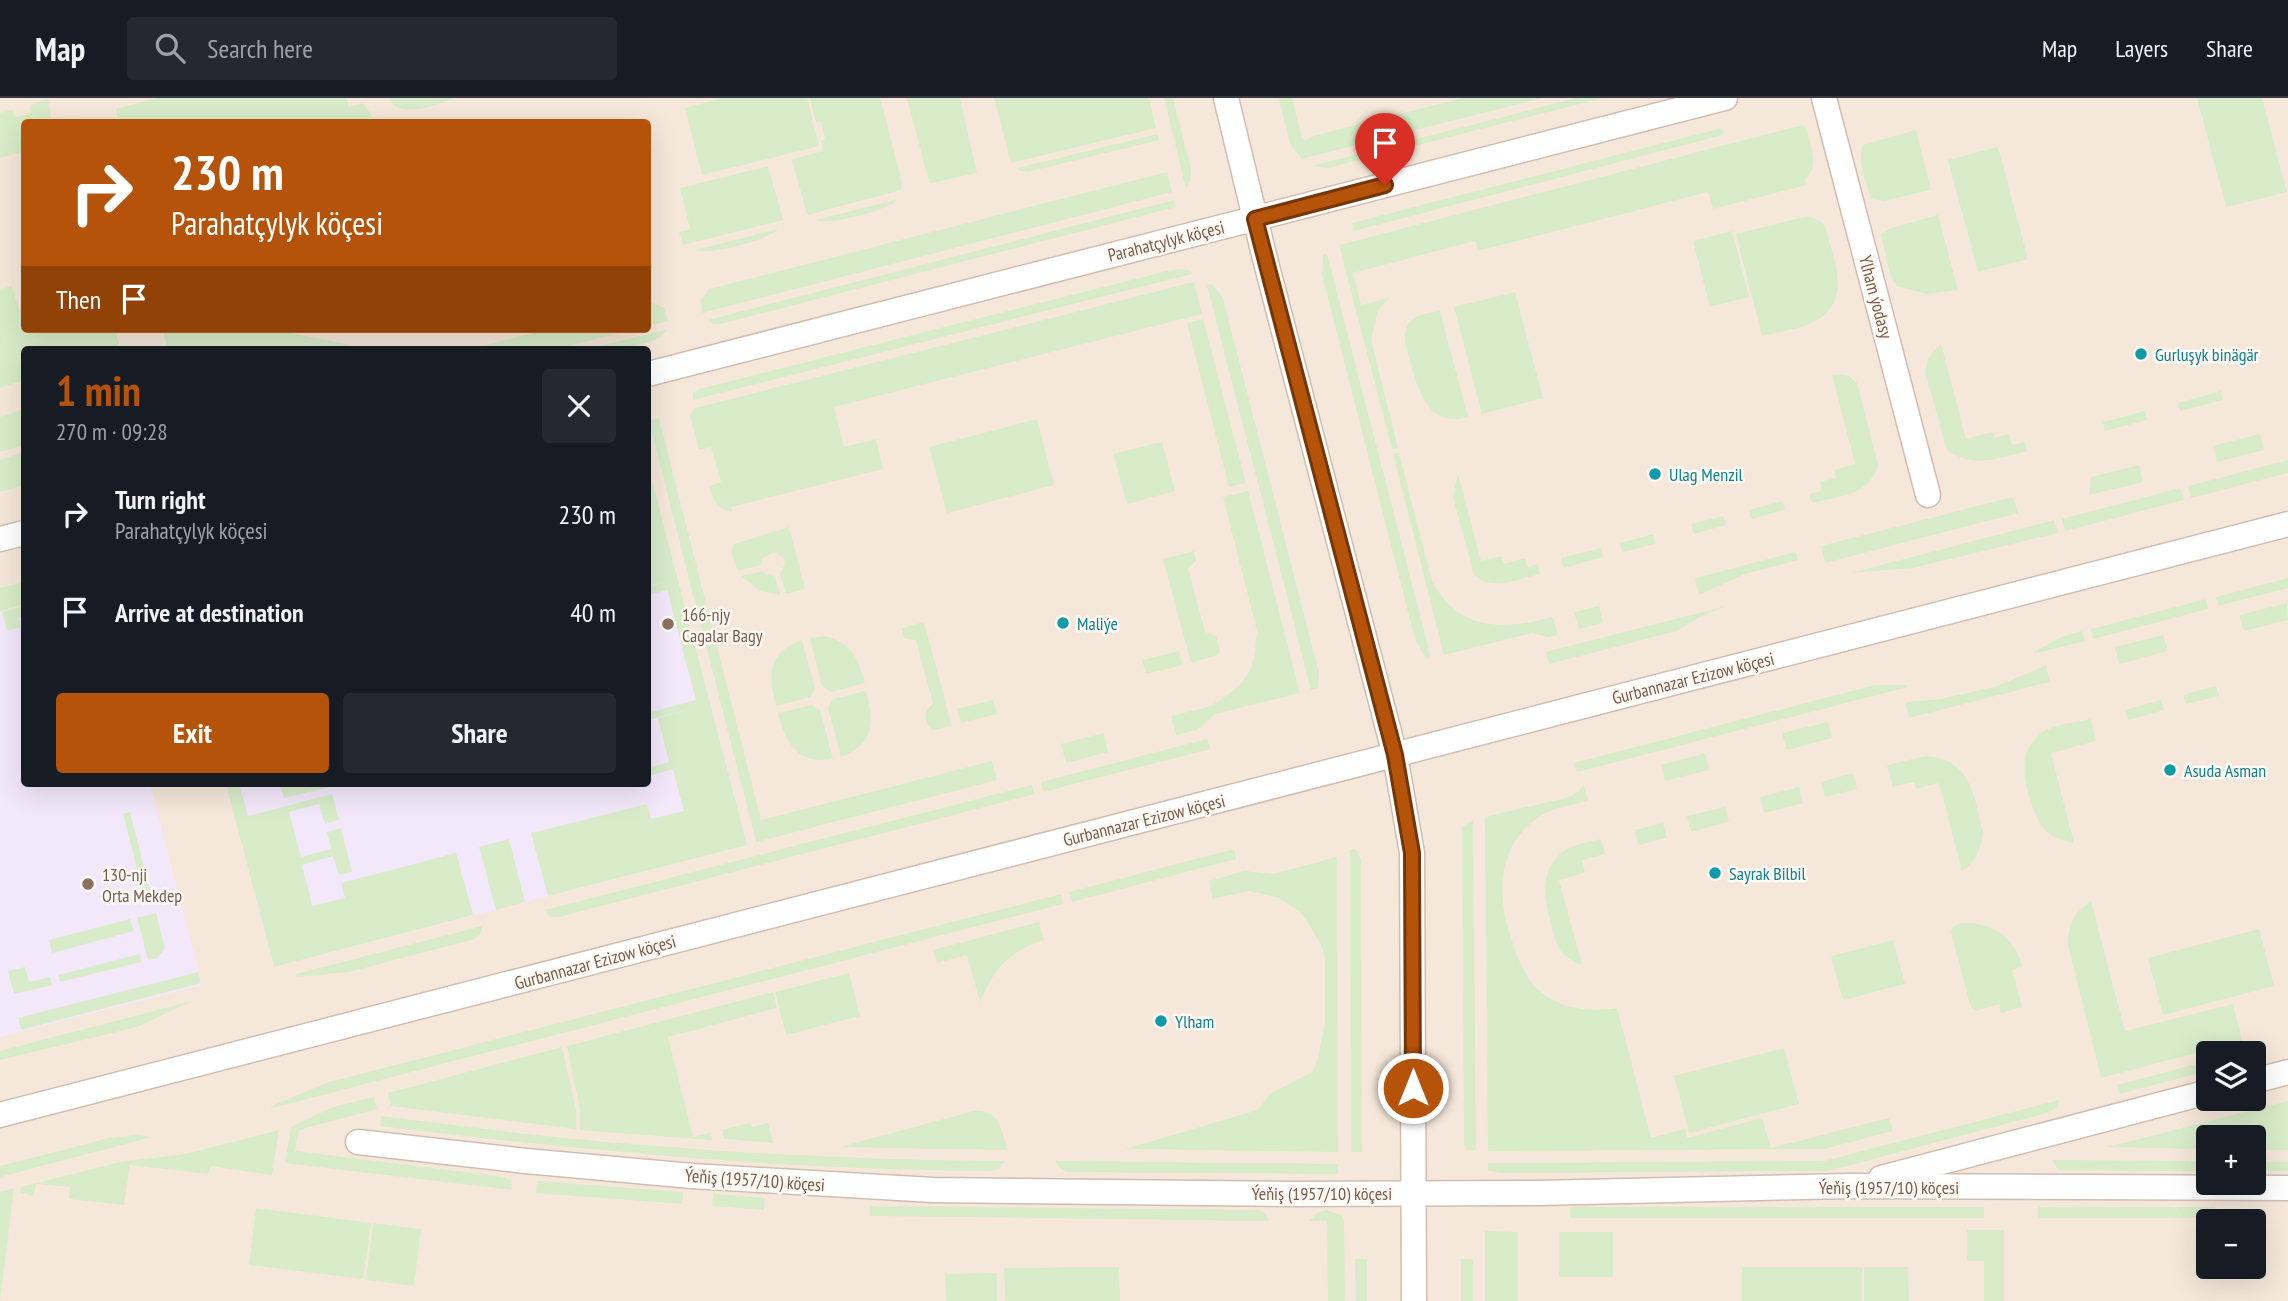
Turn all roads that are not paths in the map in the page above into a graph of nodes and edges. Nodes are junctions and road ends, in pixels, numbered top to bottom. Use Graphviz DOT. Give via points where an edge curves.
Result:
graph roads {
  1 [pos="1226,98"];
  2 [pos="1725,98"];
  3 [pos="1824,98"];
  4 [pos="1255,219"];
  5 [pos="651,373"];
  6 [pos="1928,495"];
  7 [pos="2288,524"];
  8 [pos="21,534"];
  9 [pos="0,539"];
  10 [pos="1395,755"];
  11 [pos="2288,1072"];
  12 [pos="2266,1078"];
  13 [pos="2196,1096"];
  14 [pos="0,1115"];
  15 [pos="358,1142"];
  16 [pos="1849,1186"];
  17 [pos="2288,1188"];
  18 [pos="1413,1193"];
  19 [pos="1413,1301"];
  1 -- 4 [label="street"];
  2 -- 4 [label="street, Parahatçylyk köçesi"];
  3 -- 6 [label="street, Ylham ýodasy"];
  4 -- 5 [label="street, Parahatçylyk köçesi"];
  4 -- 10 [label="street"];
  7 -- 10 [label="street, Gurbannazar Ezizow köçesi"];
  8 -- 9 [label="street"];
  10 -- 14 [label="street, Gurbannazar Ezizow köçesi"];
  10 -- 18 [label="street" via="1412,853"];
  11 -- 12 [label="street"];
  13 -- 16 [label="street"];
  15 -- 18 [label="street, Ýeňiş (1957/10) köçesi" via="692,1176 850,1186"];
  16 -- 17 [label="street, Ýeňiş (1957/10) köçesi"];
  16 -- 18 [label="street, Ýeňiş (1957/10) köçesi"];
  18 -- 19 [label="street"];
}
